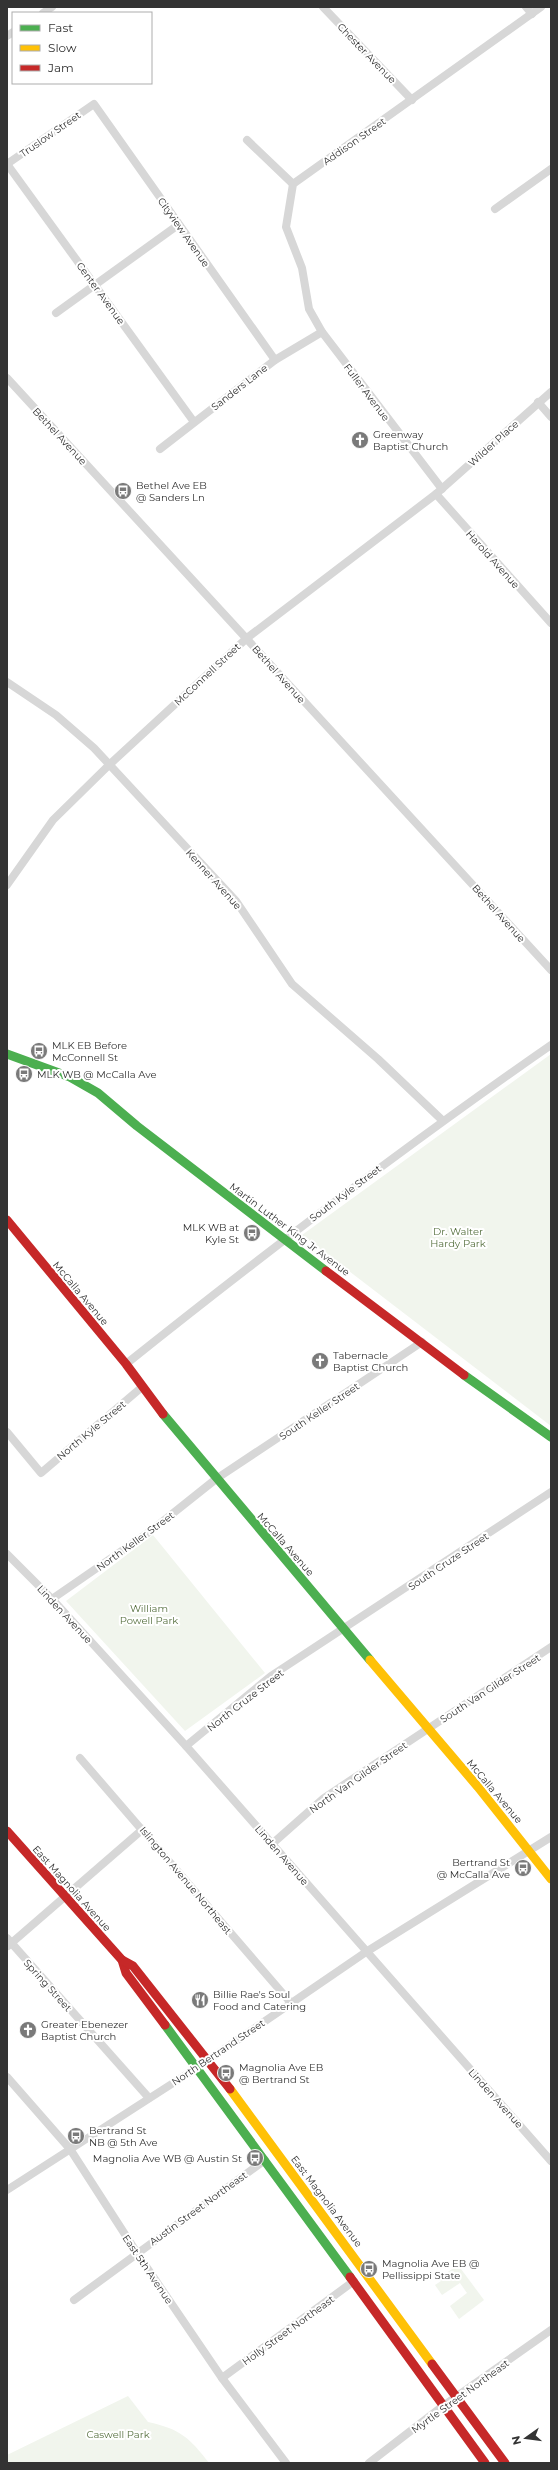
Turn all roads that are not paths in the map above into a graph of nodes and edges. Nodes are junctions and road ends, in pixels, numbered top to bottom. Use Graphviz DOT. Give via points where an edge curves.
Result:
graph roads {
  1 [pos="323,7"];
  2 [pos="526,7"];
  3 [pos="541,7"];
  4 [pos="532,14"];
  5 [pos="412,100"];
  6 [pos="94,104"];
  7 [pos="247,140"];
  8 [pos="7,164"];
  9 [pos="551,169"];
  10 [pos="293,184"];
  11 [pos="495,209"];
  12 [pos="178,225"];
  13 [pos="95,285"];
  14 [pos="56,313"];
  15 [pos="322,332"];
  16 [pos="275,360"];
  17 [pos="7,378"];
  18 [pos="551,392"];
  19 [pos="538,402"];
  20 [pos="551,417"];
  21 [pos="194,422"];
  22 [pos="160,449"];
  23 [pos="439,492"];
  24 [pos="551,623"];
  25 [pos="247,638"];
  26 [pos="7,682"];
  27 [pos="109,764"];
  28 [pos="7,885"];
  29 [pos="550,968"];
  30 [pos="551,1045"];
  31 [pos="7,1054"];
  32 [pos="442,1120"];
  33 [pos="7,1220"];
  34 [pos="283,1238"];
  35 [pos="422,1342"];
  36 [pos="126,1364"];
  37 [pos="142,1387"];
  38 [pos="7,1432"];
  39 [pos="551,1437"];
  40 [pos="216,1479"];
  41 [pos="551,1492"];
  42 [pos="7,1554"];
  43 [pos="52,1599"];
  44 [pos="345,1630"];
  45 [pos="551,1647"];
  46 [pos="428,1728"];
  47 [pos="186,1746"];
  48 [pos="80,1758"];
  49 [pos="143,1829"];
  50 [pos="7,1831"];
  51 [pos="551,1837"];
  52 [pos="272,1844"];
  53 [pos="530,1850"];
  54 [pos="551,1879"];
  55 [pos="64,1896"];
  56 [pos="8,1943"];
  57 [pos="366,1952"];
  58 [pos="122,1960"];
  59 [pos="291,2003"];
  60 [pos="208,2059"];
  61 [pos="198,2067"];
  62 [pos="7,2077"];
  63 [pos="148,2098"];
  64 [pos="70,2149"];
  65 [pos="265,2160"];
  66 [pos="551,2161"];
  67 [pos="7,2190"];
  68 [pos="137,2253"];
  69 [pos="354,2281"];
  70 [pos="74,2300"];
  71 [pos="551,2330"];
  72 [pos="222,2378"];
  73 [pos="456,2397"];
  74 [pos="443,2406"];
  75 [pos="286,2463"];
  76 [pos="370,2463"];
  77 [pos="485,2463"];
  78 [pos="505,2463"];
  1 -- 5 [label="street, Chester Avenue"];
  2 -- 4 [label="street"];
  3 -- 4 [label="street, Addison Street"];
  4 -- 5 [label="street, Addison Street"];
  5 -- 10 [label="street, Addison Street"];
  6 -- 8 [label="street, Truslow Street"];
  6 -- 12 [label="street, Cityview Avenue"];
  7 -- 10 [label="street"];
  8 -- 13 [label="street, Center Avenue"];
  9 -- 11 [label="street"];
  10 -- 15 [label="street" via="286,227 302,268 309,309"];
  12 -- 13 [label="street"];
  12 -- 16 [label="street, Cityview Avenue"];
  13 -- 14 [label="street"];
  13 -- 21 [label="street, Center Avenue"];
  15 -- 16 [label="street, Sanders Lane"];
  15 -- 23 [label="street, Fuller Avenue"];
  16 -- 21 [label="street, Sanders Lane"];
  17 -- 25 [label="street, Bethel Avenue"];
  18 -- 19 [label="street, Wilder Place"];
  19 -- 20 [label="street"];
  19 -- 23 [label="street, Wilder Place"];
  21 -- 22 [label="street, Sanders Lane"];
  23 -- 24 [label="street, Harold Avenue"];
  23 -- 25 [label="street, McConnell Street"];
  25 -- 27 [label="street, McConnell Street"];
  25 -- 29 [label="street, Bethel Avenue"];
  26 -- 27 [label="street, Kenner Avenue" via="56,715"];
  27 -- 28 [label="street, McConnell Street" via="53,820"];
  27 -- 32 [label="street, Kenner Avenue" via="236,901 292,984 378,1059"];
  30 -- 32 [label="street, South Kyle Street"];
  31 -- 34 [label="main road, Martin Luther King Jr Avenue" via="70,1077 98,1092"];
  32 -- 34 [label="street, South Kyle Street"];
  33 -- 36 [label="main road, McCalla Avenue"];
  34 -- 35 [label="main road, Martin Luther King Jr Avenue"];
  34 -- 36 [label="street, South Kyle Street"];
  35 -- 39 [label="main road, Martin Luther King Jr Avenue" via="508,1408"];
  35 -- 40 [label="street, South Keller Street"];
  36 -- 37 [label="main road, McCalla Avenue"];
  37 -- 38 [label="street, North Kyle Street" via="40,1473"];
  37 -- 40 [label="main road, McCalla Avenue"];
  40 -- 43 [label="street, North Keller Street" via="152,1530"];
  40 -- 44 [label="main road, McCalla Avenue"];
  41 -- 44 [label="street, South Cruze Street"];
  42 -- 43 [label="street, Linden Avenue"];
  43 -- 47 [label="street, Linden Avenue"];
  44 -- 46 [label="main road, McCalla Avenue"];
  44 -- 47 [label="street, North Cruze Street" via="272,1676"];
  45 -- 46 [label="street, South Van Gilder Street"];
  46 -- 52 [label="street, North Van Gilder Street" via="324,1798"];
  46 -- 53 [label="main road, McCalla Avenue"];
  47 -- 52 [label="street, Linden Avenue"];
  48 -- 49 [label="street, Islington Avenue Northeast"];
  49 -- 55 [label="street"];
  49 -- 59 [label="street, Islington Avenue Northeast"];
  50 -- 55 [label="main road, East Magnolia Avenue"];
  51 -- 53 [label="street, North Bertrand Street"];
  52 -- 57 [label="street, Linden Avenue"];
  53 -- 54 [label="main road, McCalla Avenue"];
  53 -- 57 [label="street, North Bertrand Street"];
  55 -- 56 [label="street"];
  55 -- 58 [label="main road, East Magnolia Avenue"];
  56 -- 63 [label="street, Spring Street"];
  57 -- 59 [label="street, North Bertrand Street"];
  57 -- 66 [label="street, Linden Avenue"];
  58 -- 60 [label="main road, East Magnolia Avenue" via="133,1966"];
  58 -- 61 [label="main road, East Magnolia Avenue" via="126,1973"];
  59 -- 60 [label="street, North Bertrand Street"];
  60 -- 61 [label="street, North Bertrand Street"];
  60 -- 73 [label="main road, East Magnolia Avenue"];
  61 -- 63 [label="street, North Bertrand Street"];
  61 -- 65 [label="main road, East Magnolia Avenue"];
  62 -- 64 [label="street, East 5th Avenue"];
  63 -- 64 [label="street, North Bertrand Street"];
  64 -- 67 [label="street, North Bertrand Street"];
  64 -- 68 [label="street, East 5th Avenue"];
  65 -- 68 [label="street, Austin Street Northeast"];
  65 -- 69 [label="main road, East Magnolia Avenue"];
  68 -- 70 [label="street, Austin Street Northeast"];
  68 -- 72 [label="street, East 5th Avenue"];
  69 -- 72 [label="street, Holly Street Northeast"];
  69 -- 74 [label="main road, East Magnolia Avenue"];
  71 -- 73 [label="street, Myrtle Street Northeast"];
  72 -- 75 [label="street, East 5th Avenue"];
  73 -- 74 [label="street, Myrtle Street Northeast"];
  73 -- 78 [label="main road, East Magnolia Avenue"];
  74 -- 76 [label="street, Myrtle Street Northeast"];
  74 -- 77 [label="main road, East Magnolia Avenue"];
}
